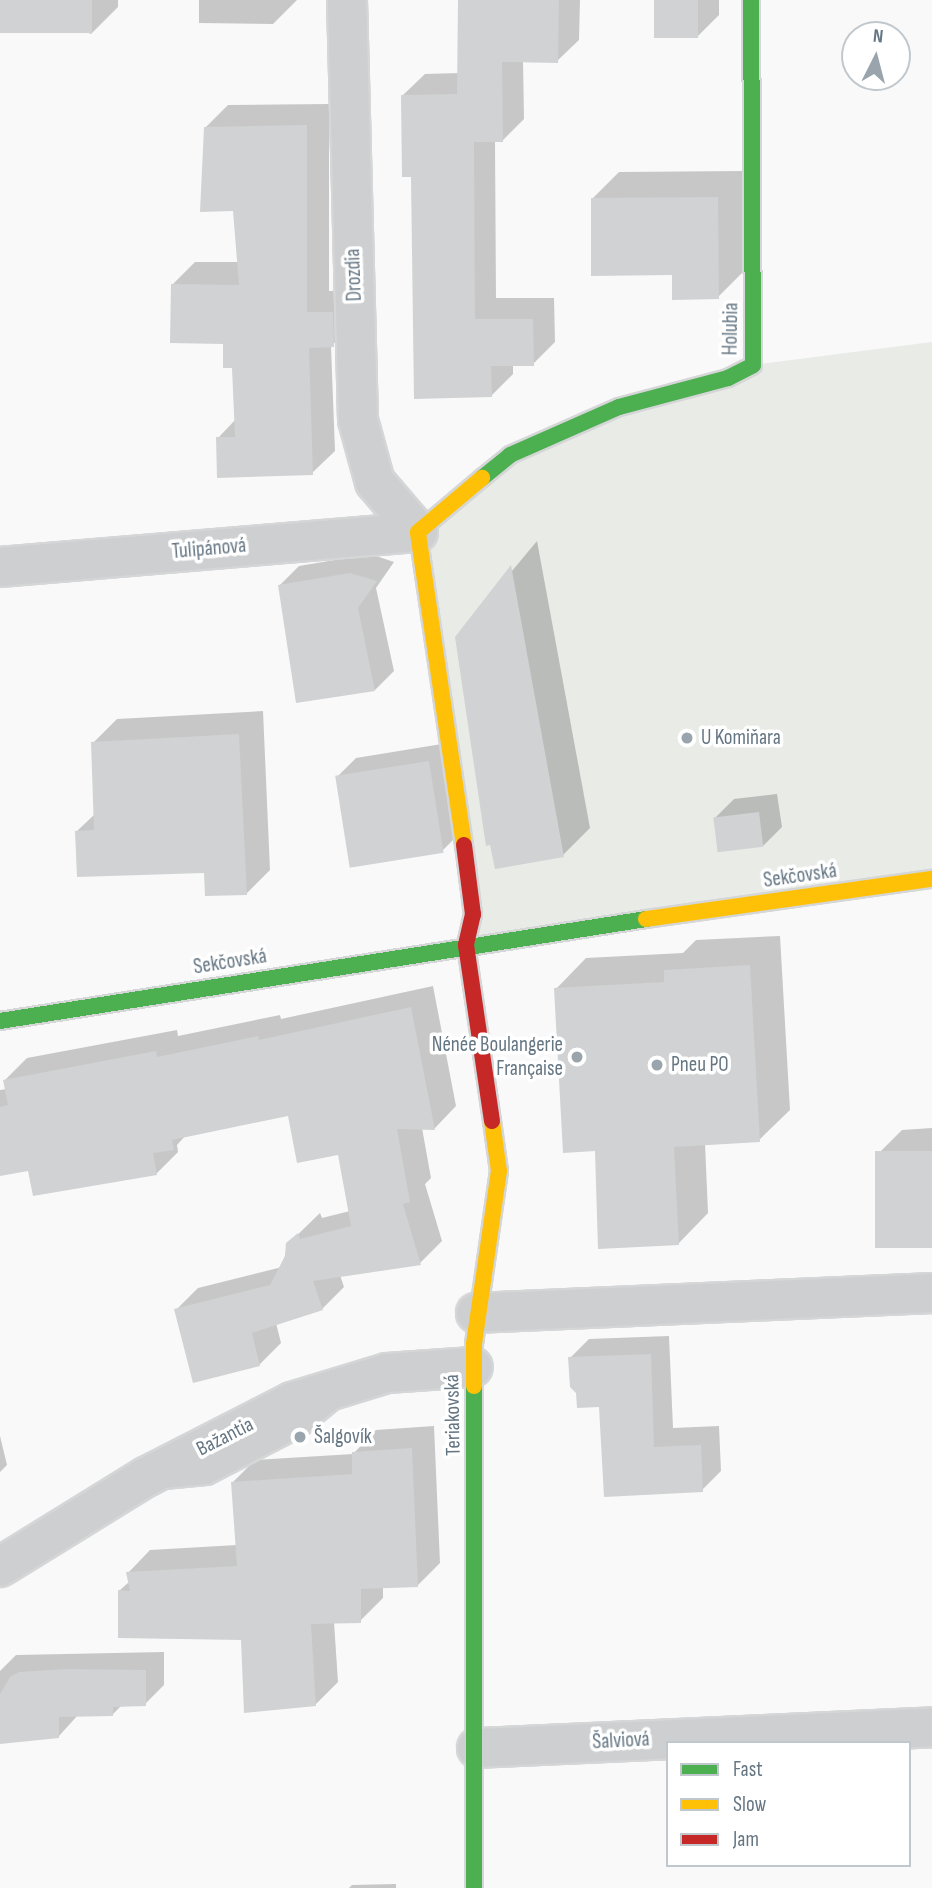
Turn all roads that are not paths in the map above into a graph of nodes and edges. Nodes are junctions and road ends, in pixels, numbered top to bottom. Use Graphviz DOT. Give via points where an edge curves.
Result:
graph roads {
  1 [pos="346,0"];
  2 [pos="751,0"];
  3 [pos="418,532"];
  4 [pos="0,567"];
  5 [pos="932,879"];
  6 [pos="466,945"];
  7 [pos="0,1021"];
  8 [pos="932,1293"];
  9 [pos="476,1313"];
  10 [pos="473,1367"];
  11 [pos="0,1567"];
  12 [pos="932,1727"];
  13 [pos="477,1748"];
  14 [pos="474,1888"];
  1 -- 3 [label="street, Drozdia" via="358,420 375,482"];
  2 -- 3 [label="street, Holubia" via="753,365 717,382 619,407 510,455"];
  3 -- 4 [label="street, Tulipánová"];
  3 -- 6 [label="street" via="473,914"];
  5 -- 6 [label="street, Sekčovská"];
  6 -- 7 [label="street, Sekčovská"];
  6 -- 9 [label="street, Teriakovská" via="499,1171"];
  8 -- 9 [label="street"];
  9 -- 10 [label="street, Teriakovská"];
  10 -- 11 [label="street, Bažantia" via="387,1373 292,1402 146,1477"];
  10 -- 13 [label="street, Teriakovská"];
  12 -- 13 [label="street, Šalviová"];
  13 -- 14 [label="street, Teriakovská"];
}
